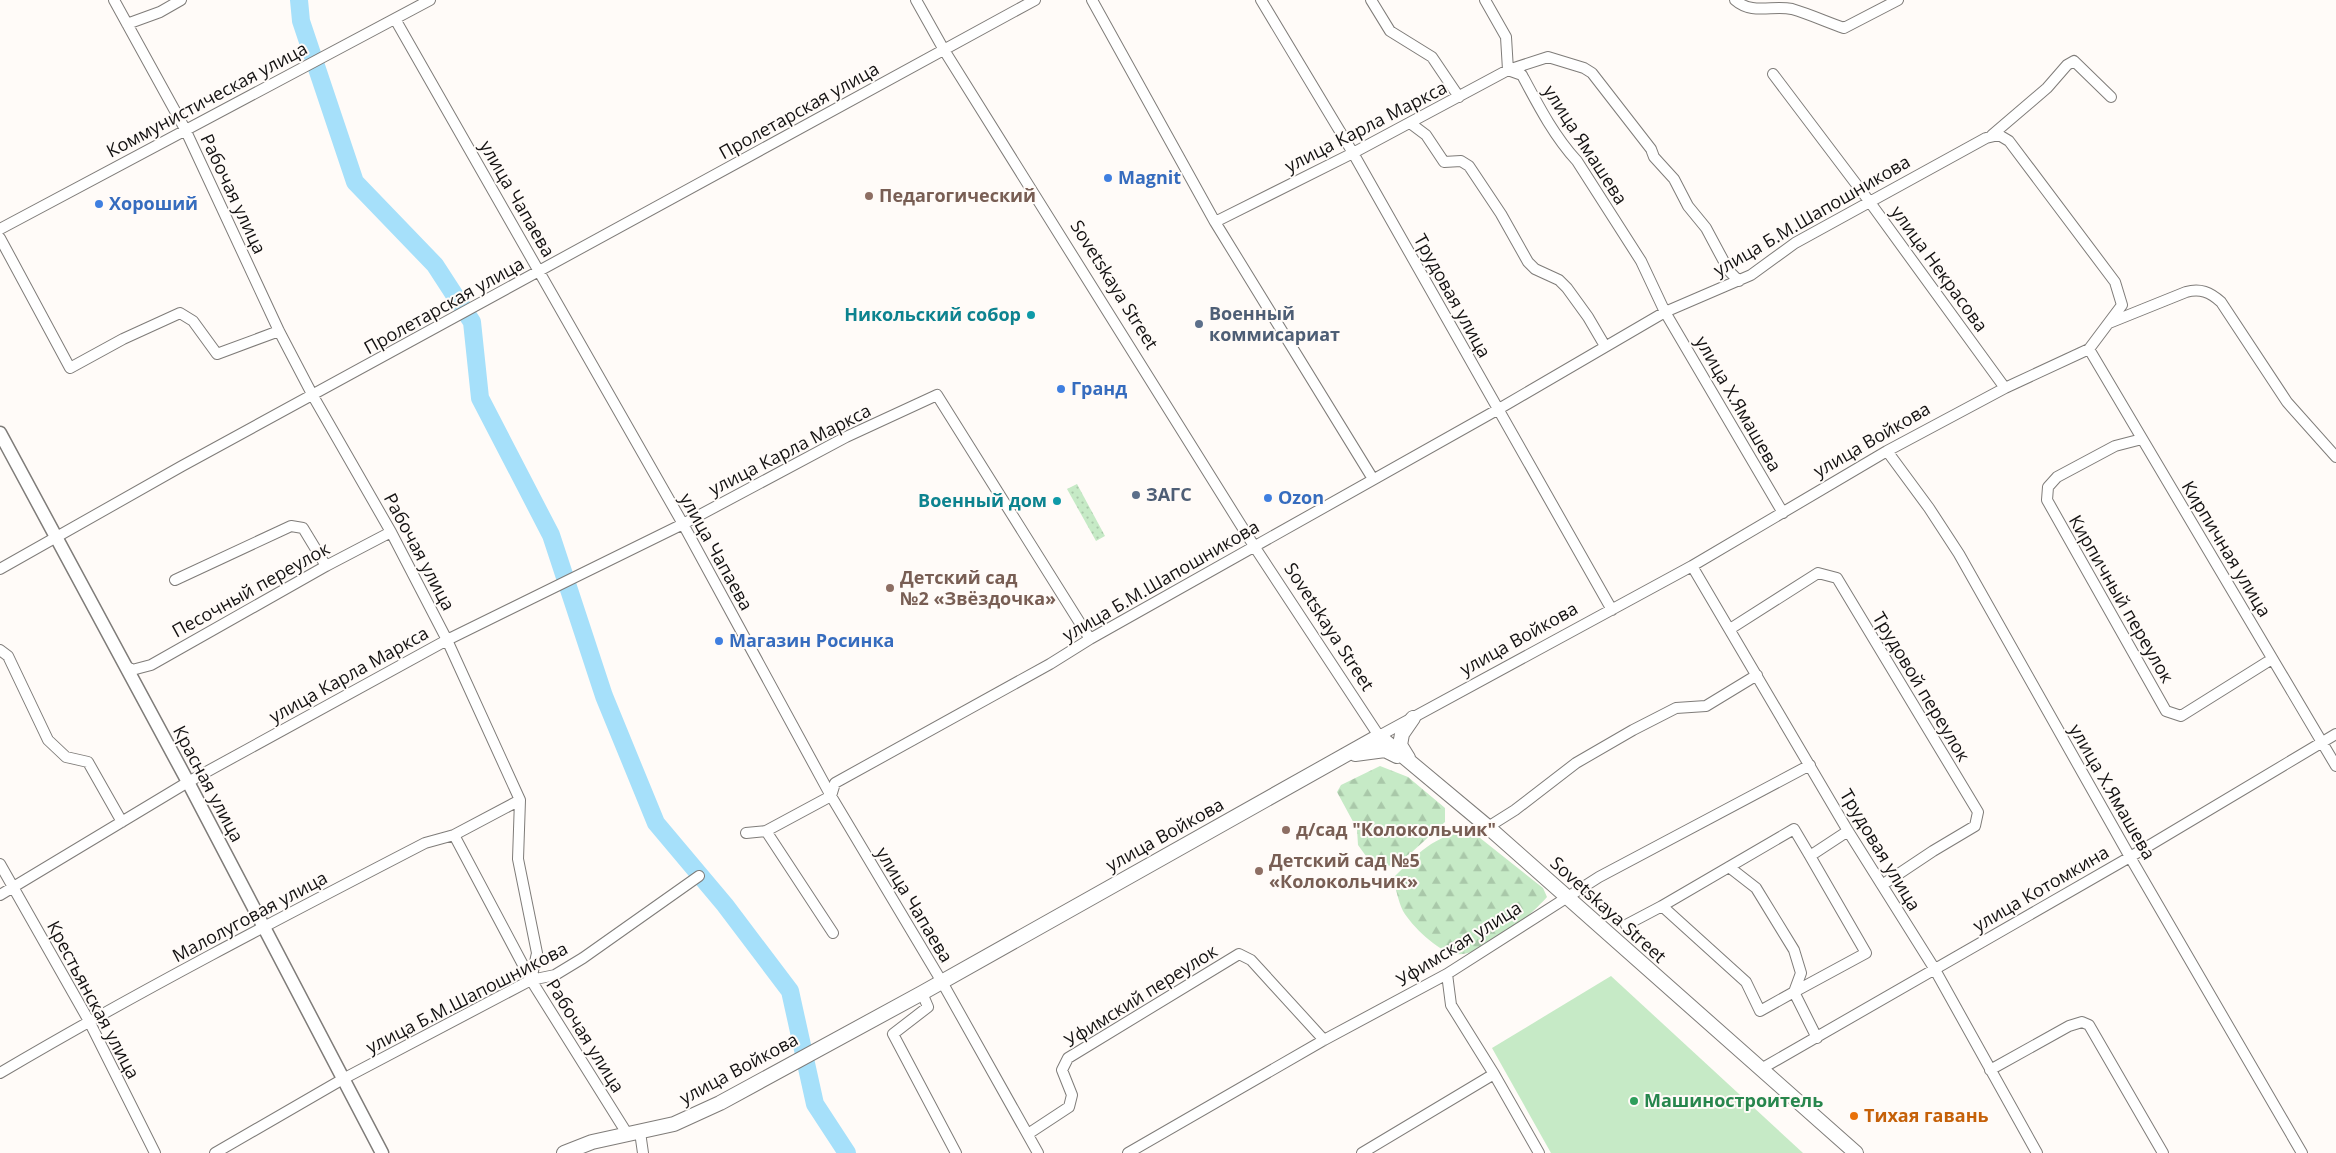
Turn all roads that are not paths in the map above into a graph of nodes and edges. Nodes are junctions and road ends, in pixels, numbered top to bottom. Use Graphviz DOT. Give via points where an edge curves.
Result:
graph roads {
  1 [pos="114,0"];
  2 [pos="181,0"];
  3 [pos="430,0"];
  4 [pos="916,0"];
  5 [pos="1034,0"];
  6 [pos="1092,0"];
  7 [pos="1261,0"];
  8 [pos="1371,0"];
  9 [pos="1485,0"];
  10 [pos="1735,0"];
  11 [pos="1898,0"];
  12 [pos="395,19"];
  13 [pos="127,24"];
  14 [pos="944,50"];
  15 [pos="1533,63"];
  16 [pos="1508,70"];
  17 [pos="1773,74"];
  18 [pos="1459,97"];
  19 [pos="2111,97"];
  20 [pos="1410,122"];
  21 [pos="185,129"];
  22 [pos="1992,135"];
  23 [pos="1354,153"];
  24 [pos="1870,201"];
  25 [pos="1215,222"];
  26 [pos="0,229"];
  27 [pos="0,238"];
  28 [pos="540,272"];
  29 [pos="1739,281"];
  30 [pos="1665,312"];
  31 [pos="2108,324"];
  32 [pos="279,331"];
  33 [pos="1605,346"];
  34 [pos="2088,349"];
  35 [pos="2005,388"];
  36 [pos="313,396"];
  37 [pos="1498,410"];
  38 [pos="0,433"];
  39 [pos="2142,439"];
  40 [pos="1887,451"];
  41 [pos="2336,457"];
  42 [pos="1373,479"];
  43 [pos="1783,512"];
  44 [pos="683,524"];
  45 [pos="391,532"];
  46 [pos="55,536"];
  47 [pos="1254,546"];
  48 [pos="326,566"];
  49 [pos="1692,566"];
  50 [pos="0,569"];
  51 [pos="175,580"];
  52 [pos="1612,610"];
  53 [pos="1730,630"];
  54 [pos="1090,638"];
  55 [pos="447,640"];
  56 [pos="0,650"];
  57 [pos="2272,659"];
  58 [pos="126,666"];
  59 [pos="1757,675"];
  60 [pos="1413,718"];
  61 [pos="2336,734"];
  62 [pos="1379,736"];
  63 [pos="2322,742"];
  64 [pos="1344,756"];
  65 [pos="1411,763"];
  66 [pos="1810,765"];
  67 [pos="2336,766"];
  68 [pos="188,782"];
  69 [pos="831,796"];
  70 [pos="520,800"];
  71 [pos="122,822"];
  72 [pos="1488,827"];
  73 [pos="766,831"];
  74 [pos="1848,831"];
  75 [pos="746,833"];
  76 [pos="454,835"];
  77 [pos="1810,856"];
  78 [pos="2130,857"];
  79 [pos="0,864"];
  80 [pos="1729,867"];
  81 [pos="699,876"];
  82 [pos="1882,885"];
  83 [pos="12,888"];
  84 [pos="0,895"];
  85 [pos="1565,897"];
  86 [pos="1662,906"];
  87 [pos="1626,924"];
  88 [pos="264,927"];
  89 [pos="833,933"];
  90 [pos="1934,968"];
  91 [pos="1447,974"];
  92 [pos="531,980"];
  93 [pos="942,982"];
  94 [pos="1794,992"];
  95 [pos="922,993"];
  96 [pos="89,1021"];
  97 [pos="1817,1038"];
  98 [pos="1324,1040"];
  99 [pos="1761,1069"];
  100 [pos="1990,1070"];
  101 [pos="0,1073"];
  102 [pos="1494,1074"];
  103 [pos="344,1079"];
  104 [pos="634,1134"];
  105 [pos="1028,1134"];
  106 [pos="155,1153"];
  107 [pos="215,1153"];
  108 [pos="382,1153"];
  109 [pos="564,1153"];
  110 [pos="643,1153"];
  111 [pos="956,1153"];
  112 [pos="1038,1153"];
  113 [pos="1128,1153"];
  114 [pos="1362,1153"];
  115 [pos="1539,1153"];
  116 [pos="1856,1153"];
  117 [pos="2037,1153"];
  118 [pos="2162,1153"];
  119 [pos="2302,1153"];
  1 -- 13 [label="street, Рабочая улица"];
  2 -- 13 [label="street"];
  3 -- 12 [label="street, Коммунистическая улица"];
  4 -- 14 [label="street, Sovetskaya Street"];
  5 -- 14 [label="street, Пролетарская улица"];
  6 -- 25 [label="street"];
  7 -- 23 [label="street, Трудовая улица"];
  8 -- 18 [label="street" via="1390,31 1432,57"];
  9 -- 16 [label="street" via="1506,37"];
  10 -- 11 [label="street" via="1752,9 1790,9 1844,28"];
  12 -- 21 [label="street, Коммунистическая улица"];
  12 -- 28 [label="street, улица Чапаева"];
  13 -- 21 [label="street, Рабочая улица"];
  14 -- 28 [label="street, Пролетарская улица"];
  14 -- 47 [label="street, Sovetskaya Street"];
  15 -- 16 [label="street, улица Карла Маркса"];
  15 -- 29 [label="street, улица Ямашева" via="1548,57 1592,73 1674,179 1729,271"];
  16 -- 18 [label="street, улица Карла Маркса"];
  16 -- 30 [label="street, улица Ямашева" via="1522,76 1564,146 1577,160 1641,261"];
  17 -- 24 [label="street, улица Некрасова"];
  18 -- 20 [label="street, улица Карла Маркса"];
  19 -- 22 [label="street, улица Б.М.Шапошникова" via="2074,61"];
  20 -- 23 [label="street, улица Карла Маркса"];
  20 -- 33 [label="street" via="1426,135 1444,162 1461,162 1469,166 1528,262 1567,288"];
  21 -- 26 [label="street, Коммунистическая улица"];
  21 -- 32 [label="street, Рабочая улица"];
  22 -- 24 [label="street, улица Б.М.Шапошникова"];
  22 -- 31 [label="street, улица Войкова" via="2009,141 2115,282 2122,305"];
  23 -- 25 [label="street, улица Карла Маркса"];
  23 -- 37 [label="street, Трудовая улица"];
  24 -- 29 [label="street, улица Б.М.Шапошникова"];
  24 -- 35 [label="street, улица Некрасова"];
  25 -- 42 [label="street"];
  27 -- 32 [label="street" via="70,368 180,313 193,321 217,354"];
  28 -- 36 [label="street, Пролетарская улица"];
  28 -- 44 [label="street, улица Чапаева"];
  29 -- 30 [label="street, улица Б.М.Шапошникова"];
  30 -- 33 [label="street, улица Б.М.Шапошникова"];
  30 -- 43 [label="street, улица Х.Ямашева"];
  31 -- 34 [label="street, улица Войкова"];
  31 -- 41 [label="street" via="2195,289 2213,295 2221,302 2287,402"];
  32 -- 36 [label="street, Рабочая улица"];
  33 -- 37 [label="street, улица Б.М.Шапошникова"];
  34 -- 35 [label="street, улица Войкова"];
  34 -- 39 [label="street, Кирпичная улица"];
  35 -- 40 [label="street, улица Войкова"];
  36 -- 45 [label="street, Рабочая улица"];
  36 -- 46 [label="street, Пролетарская улица"];
  37 -- 42 [label="street, улица Б.М.Шапошникова"];
  37 -- 52 [label="street, Трудовая улица"];
  38 -- 46 [label="street, Красная улица"];
  39 -- 57 [label="street, Кирпичная улица"];
  39 -- 57 [label="street, Кирпичный переулок" via="2115,446 2057,477 2048,487 2047,500 2166,711 2181,716"];
  40 -- 43 [label="street, улица Войкова"];
  40 -- 78 [label="street, улица Х.Ямашева" via="1959,554"];
  42 -- 47 [label="street, улица Б.М.Шапошникова"];
  43 -- 49 [label="street, улица Войкова"];
  44 -- 54 [label="street, улица Карла Маркса" via="846,437 937,395"];
  44 -- 55 [label="street, улица Карла Маркса"];
  44 -- 69 [label="street, улица Чапаева"];
  45 -- 48 [label="street, Песочный переулок"];
  45 -- 55 [label="street, Рабочая улица"];
  46 -- 50 [label="street, Пролетарская улица"];
  46 -- 58 [label="street, Красная улица"];
  47 -- 54 [label="street, улица Б.М.Шапошникова"];
  47 -- 62 [label="street, Sovetskaya Street"];
  48 -- 51 [label="street" via="303,528 291,526"];
  48 -- 58 [label="street, Песочный переулок" via="151,665 132,670"];
  49 -- 52 [label="street, улица Войкова"];
  49 -- 53 [label="street, Трудовая улица"];
  52 -- 60 [label="street, улица Войкова"];
  53 -- 59 [label="street, Трудовая улица"];
  53 -- 82 [label="street, Трудовой переулок" via="1818,573 1837,578 1978,812 1974,826"];
  54 -- 69 [label="street, улица Б.М.Шапошникова" via="1050,664 835,783"];
  55 -- 68 [label="street, улица Карла Маркса"];
  55 -- 70 [label="street, Рабочая улица"];
  56 -- 71 [label="street" via="8,656 48,740 66,757 88,762"];
  57 -- 63 [label="street, Кирпичная улица"];
  58 -- 68 [label="street, Красная улица"];
  59 -- 66 [label="street, Трудовая улица"];
  59 -- 72 [label="street" via="1706,706 1676,708 1633,730 1576,763"];
  60 -- 62 [label="street, улица Войкова"];
  60 -- 65 [label="main road" via="1402,734 1400,746"];
  61 -- 63 [label="street, улица Котомкина"];
  62 -- 64 [label="main road, улица Войкова"];
  62 -- 65 [label="main road, Sovetskaya Street"];
  63 -- 67 [label="street, Кирпичная улица"];
  63 -- 78 [label="street, улица Котомкина"];
  64 -- 65 [label="main road" via="1368,750 1386,750"];
  64 -- 93 [label="main road, улица Войкова"];
  65 -- 72 [label="main road, Sovetskaya Street"];
  66 -- 74 [label="street, Трудовая улица"];
  66 -- 85 [label="street, Уфимская улица"];
  68 -- 71 [label="street, улица Карла Маркса"];
  68 -- 88 [label="street, Красная улица"];
  69 -- 73 [label="street, улица Б.М.Шапошникова"];
  69 -- 93 [label="street, улица Чапаева"];
  70 -- 76 [label="street, Малолуговая улица"];
  70 -- 92 [label="street, Рабочая улица" via="518,859 537,953"];
  71 -- 83 [label="street, улица Карла Маркса"];
  72 -- 85 [label="main road, Sovetskaya Street"];
  73 -- 75 [label="street, улица Б.М.Шапошникова"];
  73 -- 89 [label="street"];
  74 -- 77 [label="street"];
  74 -- 82 [label="street, Трудовая улица"];
  76 -- 88 [label="street, Малолуговая улица" via="426,843"];
  76 -- 92 [label="street"];
  77 -- 80 [label="street" via="1794,829"];
  77 -- 94 [label="street" via="1866,953"];
  78 -- 90 [label="street, улица Котомкина"];
  78 -- 119 [label="street, улица Х.Ямашева"];
  79 -- 83 [label="street, Крестьянская улица"];
  80 -- 86 [label="street"];
  80 -- 94 [label="street" via="1756,888 1794,950 1801,973"];
  81 -- 92 [label="street, улица Б.М.Шапошникова" via="556,975"];
  82 -- 90 [label="street, Трудовая улица"];
  83 -- 84 [label="street, улица Карла Маркса"];
  83 -- 96 [label="street, Крестьянская улица"];
  85 -- 91 [label="street, Уфимская улица"];
  85 -- 99 [label="main road, Sovetskaya Street"];
  86 -- 87 [label="street"];
  86 -- 94 [label="street" via="1746,982 1760,1011"];
  88 -- 96 [label="street, Малолуговая улица"];
  88 -- 103 [label="street, Красная улица"];
  90 -- 97 [label="street, улица Котомкина"];
  90 -- 100 [label="street, Трудовая улица"];
  91 -- 98 [label="street, Уфимская улица"];
  91 -- 102 [label="street" via="1450,1005"];
  92 -- 103 [label="street, улица Б.М.Шапошникова"];
  92 -- 104 [label="street, Рабочая улица"];
  93 -- 95 [label="main road, улица Войкова"];
  93 -- 105 [label="street, улица Чапаева"];
  94 -- 97 [label="street"];
  95 -- 104 [label="main road, улица Войкова" via="720,1103 674,1124"];
  95 -- 111 [label="street" via="928,1007 893,1034"];
  96 -- 101 [label="street, Малолуговая улица"];
  96 -- 106 [label="street, Крестьянская улица"];
  97 -- 99 [label="street, улица Котомкина"];
  98 -- 105 [label="street, Уфимский переулок" via="1250,960 1239,954 1068,1058 1062,1070 1072,1095 1070,1107"];
  98 -- 113 [label="street, Уфимская улица"];
  99 -- 116 [label="main road, Sovetskaya Street"];
  100 -- 117 [label="street, Трудовая улица"];
  100 -- 118 [label="street" via="2069,1026 2082,1022 2089,1025"];
  102 -- 114 [label="street"];
  102 -- 115 [label="street"];
  103 -- 107 [label="street, улица Б.М.Шапошникова"];
  103 -- 108 [label="street, Красная улица"];
  104 -- 109 [label="main road, улица Войкова" via="592,1142"];
  104 -- 110 [label="street, Рабочая улица"];
  105 -- 112 [label="street, улица Чапаева"];
}
